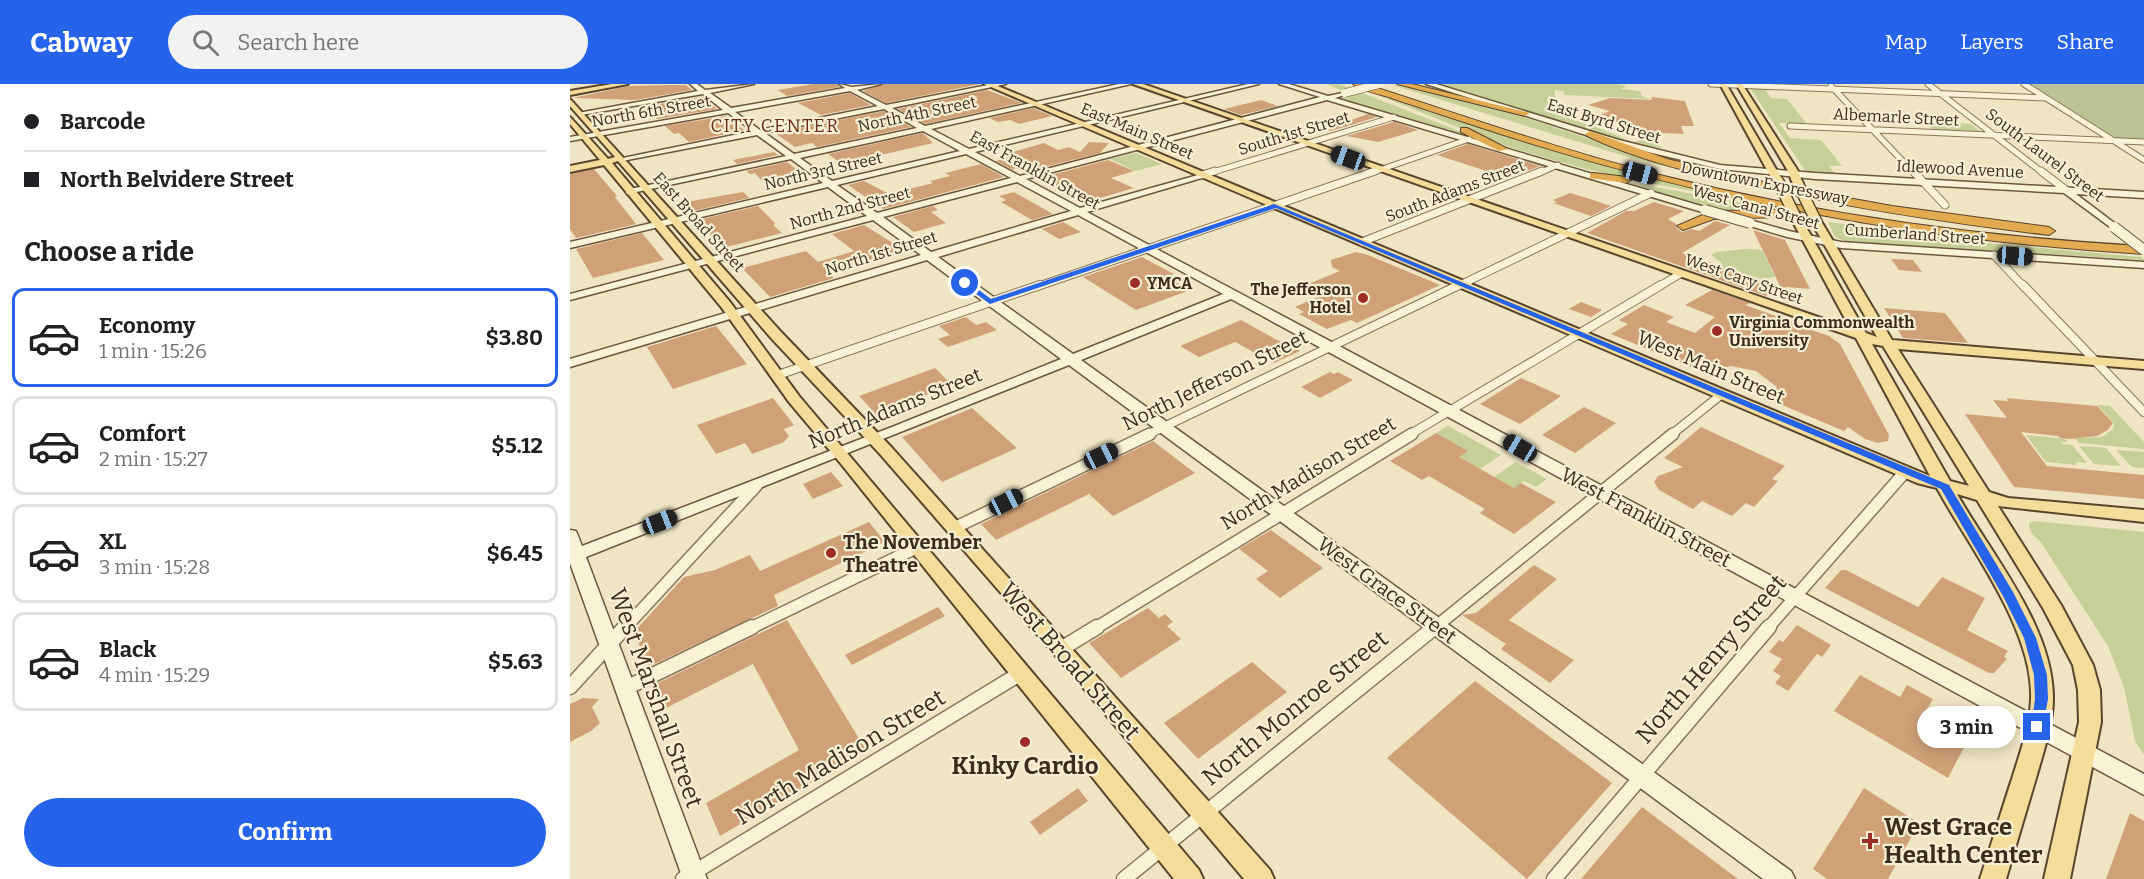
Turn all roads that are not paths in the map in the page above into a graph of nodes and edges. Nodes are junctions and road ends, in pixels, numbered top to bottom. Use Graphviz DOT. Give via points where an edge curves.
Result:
graph roads {
  1 [pos="626,84"];
  2 [pos="693,84"];
  3 [pos="751,84"];
  4 [pos="842,84"];
  5 [pos="878,84"];
  6 [pos="1003,84"];
  7 [pos="1128,84"];
  8 [pos="1136,84"];
  9 [pos="1256,84"];
  10 [pos="1282,84"];
  11 [pos="1357,84"];
  12 [pos="1380,84"];
  13 [pos="1401,84"];
  14 [pos="1429,84"];
  15 [pos="1711,84"];
  16 [pos="1723,84"];
  17 [pos="1928,84"];
  18 [pos="2024,84"];
  19 [pos="990,85"];
  20 [pos="1740,85"];
  21 [pos="1831,86"];
  22 [pos="851,89"];
  23 [pos="1344,89"];
  24 [pos="704,92"];
  25 [pos="570,93"];
  26 [pos="1940,93"];
  27 [pos="1328,98"];
  28 [pos="2044,98"];
  29 [pos="570,101"];
  30 [pos="1184,101"];
  31 [pos="1034,104"];
  32 [pos="885,107"];
  33 [pos="731,110"];
  34 [pos="581,113"];
  35 [pos="1525,113"];
  36 [pos="570,117"];
  37 [pos="1394,117"];
  38 [pos="1240,121"];
  39 [pos="1083,125"];
  40 [pos="1790,126"];
  41 [pos="925,128"];
  42 [pos="1873,130"];
  43 [pos="759,132"];
  44 [pos="600,134"];
  45 [pos="1590,134"];
  46 [pos="1994,135"];
  47 [pos="585,137"];
  48 [pos="570,139"];
  49 [pos="1469,140"];
  50 [pos="2112,141"];
  51 [pos="2144,142"];
  52 [pos="1306,144"];
  53 [pos="1137,147"];
  54 [pos="1503,149"];
  55 [pos="969,152"];
  56 [pos="794,156"];
  57 [pos="622,159"];
  58 [pos="2144,160"];
  59 [pos="606,162"];
  60 [pos="1558,165"];
  61 [pos="570,169"];
  62 [pos="1382,170"];
  63 [pos="1202,175"];
  64 [pos="1594,176"];
  65 [pos="1777,177"];
  66 [pos="1019,179"];
  67 [pos="1795,179"];
  68 [pos="1923,182"];
  69 [pos="831,184"];
  70 [pos="647,188"];
  71 [pos="2066,190"];
  72 [pos="630,192"];
  73 [pos="1651,193"];
  74 [pos="2144,195"];
  75 [pos="1467,200"];
  76 [pos="1944,205"];
  77 [pos="1276,206"];
  78 [pos="1078,211"];
  79 [pos="875,217"];
  80 [pos="1868,220"];
  81 [pos="676,221"];
  82 [pos="658,225"];
  83 [pos="1683,226"];
  84 [pos="1565,234"];
  85 [pos="1966,236"];
  86 [pos="2090,236"];
  87 [pos="1805,238"];
  88 [pos="2144,238"];
  89 [pos="1362,242"];
  90 [pos="1828,242"];
  91 [pos="570,245"];
  92 [pos="1149,249"];
  93 [pos="2144,250"];
  94 [pos="1994,255"];
  95 [pos="929,256"];
  96 [pos="712,260"];
  97 [pos="691,265"];
  98 [pos="2144,265"];
  99 [pos="1680,274"];
  100 [pos="1461,284"];
  101 [pos="1233,294"];
  102 [pos="570,297"];
  103 [pos="990,302"];
  104 [pos="752,308"];
  105 [pos="732,314"];
  106 [pos="1579,334"];
  107 [pos="1862,337"];
  108 [pos="1888,344"];
  109 [pos="1330,346"];
  110 [pos="1070,360"];
  111 [pos="2096,361"];
  112 [pos="570,363"];
  113 [pos="805,365"];
  114 [pos="2144,365"];
  115 [pos="777,375"];
  116 [pos="1722,394"];
  117 [pos="1451,410"];
  118 [pos="2144,412"];
  119 [pos="1162,427"];
  120 [pos="875,439"];
  121 [pos="840,452"];
  122 [pos="1905,472"];
  123 [pos="757,485"];
  124 [pos="1945,487"];
  125 [pos="1600,492"];
  126 [pos="1984,497"];
  127 [pos="1282,514"];
  128 [pos="2144,516"];
  129 [pos="954,528"];
  130 [pos="570,535"];
  131 [pos="918,547"];
  132 [pos="574,556"];
  133 [pos="1795,597"];
  134 [pos="1435,626"];
  135 [pos="610,644"];
  136 [pos="1060,649"];
  137 [pos="1021,673"];
  138 [pos="570,687"];
  139 [pos="626,688"];
  140 [pos="2037,727"];
  141 [pos="2085,752"];
  142 [pos="1642,776"];
  143 [pos="2144,785"];
  144 [pos="1203,814"];
  145 [pos="1164,847"];
  146 [pos="690,877"];
  147 [pos="1124,879"];
  148 [pos="1190,879"];
  149 [pos="1262,879"];
  150 [pos="1554,879"];
  151 [pos="1783,879"];
  152 [pos="1993,879"];
  153 [pos="2057,879"];
  1 -- 25 [label="main road"];
  2 -- 24 [label="street, West Grace Street"];
  3 -- 24 [label="street"];
  4 -- 22 [label="street, East Franklin Street"];
  5 -- 22 [label="street, North 6th Street"];
  6 -- 19 [label="street"];
  7 -- 31 [label="street, North 4th Street"];
  8 -- 30 [label="main road, West Cary Street"];
  9 -- 30 [label="street, North 3rd Street"];
  10 -- 27 [label="street, West Canal Street"];
  11 -- 80 [label="highway, Downtown Expressway" via="1658,177 1745,198"];
  12 -- 23 [label="street, North 2nd Street, bridge"];
  12 -- 86 [label="highway, Downtown Expressway" via="1714,183 1910,217"];
  13 -- 35 [label="highway"];
  14 -- 35 [label="street, East Byrd Street"];
  15 -- 16 [label="street"];
  16 -- 20 [label="street"];
  16 -- 65 [label="main road"];
  17 -- 26 [label="street, South Laurel Street"];
  18 -- 28 [label="street"];
  19 -- 31 [label="main road, East Main Street"];
  19 -- 32 [label="street"];
  20 -- 21 [label="street"];
  20 -- 67 [label="main road"];
  21 -- 26 [label="street"];
  21 -- 42 [label="street"];
  22 -- 32 [label="street, East Franklin Street"];
  22 -- 33 [label="street, North 6th Street"];
  23 -- 27 [label="street, North 2nd Street"];
  23 -- 54 [label="highway" via="1463,130"];
  24 -- 33 [label="street, West Grace Street"];
  24 -- 34 [label="street"];
  26 -- 28 [label="street"];
  26 -- 46 [label="street, South Laurel Street"];
  27 -- 37 [label="street, West Canal Street"];
  27 -- 38 [label="street, North 2nd Street"];
  28 -- 50 [label="street"];
  29 -- 34 [label="main road, East Broad Street"];
  30 -- 38 [label="main road, West Cary Street"];
  30 -- 39 [label="street, North 3rd Street"];
  31 -- 39 [label="main road, East Main Street"];
  31 -- 41 [label="street, North 4th Street"];
  32 -- 41 [label="street, East Franklin Street"];
  32 -- 43 [label="street"];
  33 -- 43 [label="street, West Grace Street"];
  33 -- 44 [label="street, North 6th Street"];
  34 -- 36 [label="main road"];
  34 -- 44 [label="main road, East Broad Street"];
  35 -- 45 [label="street, East Byrd Street"];
  36 -- 47 [label="main road, East Broad Street"];
  37 -- 49 [label="street, West Canal Street"];
  37 -- 52 [label="street, South 1st Street"];
  38 -- 52 [label="main road, West Cary Street"];
  38 -- 53 [label="street, North 2nd Street"];
  39 -- 53 [label="main road, East Main Street"];
  39 -- 55 [label="street, North 3rd Street"];
  40 -- 42 [label="street, Albemarle Street"];
  41 -- 55 [label="street, East Franklin Street"];
  41 -- 56 [label="street, North 4th Street"];
  42 -- 46 [label="street, Albemarle Street"];
  42 -- 68 [label="street"];
  43 -- 56 [label="street, West Grace Street"];
  43 -- 57 [label="street"];
  44 -- 47 [label="street, North 6th Street"];
  44 -- 57 [label="main road, East Broad Street"];
  45 -- 65 [label="street, East Byrd Street" via="1704,164"];
  45 -- 86 [label="highway" via="1680,165 1803,193 1966,221"];
  46 -- 50 [label="street, Albemarle Street"];
  46 -- 71 [label="street, South Laurel Street"];
  47 -- 48 [label="street, North 6th Street"];
  47 -- 59 [label="main road, East Broad Street"];
  49 -- 54 [label="street, West Canal Street"];
  49 -- 62 [label="street"];
  50 -- 51 [label="street, Albemarle Street"];
  50 -- 58 [label="street"];
  52 -- 62 [label="main road, West Cary Street"];
  52 -- 63 [label="street, South 1st Street"];
  53 -- 63 [label="main road, East Main Street"];
  53 -- 66 [label="street, North 2nd Street"];
  54 -- 60 [label="street, West Canal Street"];
  55 -- 66 [label="street, East Franklin Street"];
  55 -- 69 [label="street, North 3rd Street"];
  56 -- 69 [label="street, West Grace Street"];
  56 -- 70 [label="street, North 4th Street"];
  57 -- 59 [label="main road"];
  57 -- 70 [label="main road, East Broad Street"];
  59 -- 61 [label="main road"];
  59 -- 72 [label="main road, East Broad Street"];
  60 -- 64 [label="street, West Canal Street"];
  60 -- 75 [label="street, South Adams Street"];
  62 -- 75 [label="main road, West Cary Street"];
  62 -- 77 [label="street"];
  63 -- 77 [label="main road, East Main Street"];
  63 -- 78 [label="street, North 1st Street"];
  64 -- 73 [label="street, West Canal Street"];
  64 -- 80 [label="highway"];
  65 -- 67 [label="street, Idlewood Avenue"];
  65 -- 87 [label="main road, bridge"];
  66 -- 78 [label="street, East Franklin Street"];
  66 -- 79 [label="street, North 2nd Street"];
  67 -- 68 [label="street, Idlewood Avenue"];
  67 -- 90 [label="main road, bridge"];
  68 -- 71 [label="street, Idlewood Avenue"];
  68 -- 76 [label="street"];
  69 -- 79 [label="street, West Grace Street"];
  69 -- 81 [label="street, North 3rd Street"];
  70 -- 72 [label="street, North 4th Street"];
  70 -- 81 [label="main road, East Broad Street"];
  71 -- 74 [label="street, Idlewood Avenue"];
  71 -- 93 [label="street, South Laurel Street, bridge"];
  72 -- 82 [label="main road, East Broad Street"];
  73 -- 84 [label="street, North Jefferson Street"];
  73 -- 87 [label="street, West Canal Street, bridge"];
  75 -- 84 [label="main road, West Cary Street"];
  75 -- 89 [label="street, South Adams Street"];
  77 -- 89 [label="main road, West Main Street"];
  77 -- 92 [label="street"];
  78 -- 92 [label="street, East Franklin Street"];
  78 -- 95 [label="street, North 1st Street"];
  79 -- 95 [label="street, West Grace Street"];
  79 -- 96 [label="street, North 2nd Street"];
  80 -- 85 [label="highway, Downtown Expressway"];
  81 -- 82 [label="street, North 3rd Street"];
  81 -- 96 [label="main road, East Broad Street"];
  82 -- 91 [label="street, North 3rd Street"];
  82 -- 97 [label="main road, East Broad Street"];
  83 -- 85 [label="highway" via="1712,215 1761,213"];
  84 -- 99 [label="main road, West Cary Street"];
  84 -- 100 [label="street, North Jefferson Street"];
  85 -- 93 [label="highway, Downtown Expressway"];
  86 -- 88 [label="highway, Downtown Expressway"];
  87 -- 90 [label="street, West Canal Street"];
  87 -- 107 [label="main road"];
  89 -- 100 [label="main road, West Main Street"];
  90 -- 94 [label="street, Cumberland Street"];
  90 -- 108 [label="main road"];
  92 -- 101 [label="street, West Franklin Street"];
  92 -- 103 [label="street"];
  94 -- 98 [label="street, Cumberland Street"];
  94 -- 111 [label="street"];
  95 -- 103 [label="street, West Grace Street"];
  95 -- 104 [label="street, North 1st Street"];
  96 -- 97 [label="street, North 2nd Street"];
  96 -- 104 [label="main road, East Broad Street"];
  97 -- 102 [label="street, North 2nd Street"];
  97 -- 105 [label="main road, East Broad Street"];
  99 -- 106 [label="street, North Madison Street"];
  99 -- 107 [label="main road, West Cary Street"];
  100 -- 106 [label="main road, West Main Street"];
  100 -- 109 [label="street, North Jefferson Street"];
  101 -- 109 [label="street, West Franklin Street"];
  101 -- 110 [label="street, North Adams Street"];
  103 -- 110 [label="street, West Grace Street"];
  103 -- 113 [label="street"];
  104 -- 105 [label="street, North 1st Street"];
  104 -- 113 [label="main road, East Broad Street"];
  105 -- 112 [label="street, North 1st Street"];
  105 -- 115 [label="main road, East Broad Street"];
  106 -- 116 [label="main road, West Main Street"];
  106 -- 117 [label="street, North Madison Street"];
  107 -- 108 [label="main road, West Cary Street"];
  107 -- 124 [label="main road"];
  108 -- 111 [label="main road, West Cary Street"];
  108 -- 126 [label="main road"];
  109 -- 117 [label="street, West Franklin Street"];
  109 -- 119 [label="street, North Jefferson Street"];
  110 -- 119 [label="street, West Grace Street"];
  110 -- 120 [label="street, North Adams Street"];
  111 -- 114 [label="main road, West Cary Street"];
  111 -- 118 [label="street"];
  113 -- 115 [label="street"];
  113 -- 120 [label="main road, West Broad Street"];
  115 -- 121 [label="main road, West Broad Street"];
  116 -- 122 [label="main road, West Main Street"];
  116 -- 125 [label="street, North Monroe Street"];
  117 -- 125 [label="street, West Franklin Street"];
  117 -- 127 [label="street, North Madison Street"];
  119 -- 127 [label="street, West Grace Street"];
  119 -- 129 [label="street, North Jefferson Street"];
  120 -- 121 [label="street, North Adams Street"];
  120 -- 129 [label="main road, West Broad Street"];
  121 -- 123 [label="street, North Adams Street"];
  121 -- 131 [label="main road, West Broad Street"];
  122 -- 124 [label="main road, West Main Street"];
  122 -- 133 [label="street, North Henry Street"];
  123 -- 132 [label="street, North Adams Street"];
  123 -- 135 [label="street"];
  124 -- 126 [label="main road, West Main Street"];
  124 -- 140 [label="main road" via="2030,638 2042,699"];
  125 -- 133 [label="street, West Franklin Street"];
  125 -- 134 [label="street, North Monroe Street"];
  126 -- 128 [label="main road, West Main Street" via="2008,503"];
  126 -- 141 [label="main road" via="2051,604 2083,664 2090,722"];
  127 -- 134 [label="street, West Grace Street"];
  127 -- 136 [label="street, North Madison Street"];
  129 -- 136 [label="main road, West Broad Street"];
  130 -- 132 [label="street, West Marshall Street"];
  131 -- 137 [label="main road, West Broad Street"];
  131 -- 139 [label="street"];
  132 -- 135 [label="street, West Marshall Street"];
  133 -- 140 [label="street, West Franklin Street"];
  133 -- 142 [label="street, North Henry Street"];
  134 -- 142 [label="street, West Grace Street"];
  134 -- 144 [label="street, North Monroe Street"];
  135 -- 138 [label="street"];
  135 -- 139 [label="street, West Marshall Street"];
  136 -- 144 [label="main road, West Broad Street"];
  137 -- 145 [label="main road, West Broad Street"];
  137 -- 146 [label="street, North Madison Street"];
  139 -- 146 [label="street, West Marshall Street"];
  140 -- 141 [label="street, West Franklin Street"];
  140 -- 152 [label="main road"];
  141 -- 143 [label="street, West Franklin Street"];
  141 -- 153 [label="main road"];
  142 -- 150 [label="street, North Henry Street"];
  142 -- 151 [label="street, West Grace Street"];
  144 -- 145 [label="street, North Monroe Street"];
  144 -- 149 [label="main road, West Broad Street"];
  145 -- 147 [label="street, North Monroe Street"];
  145 -- 148 [label="main road, West Broad Street"];
}
